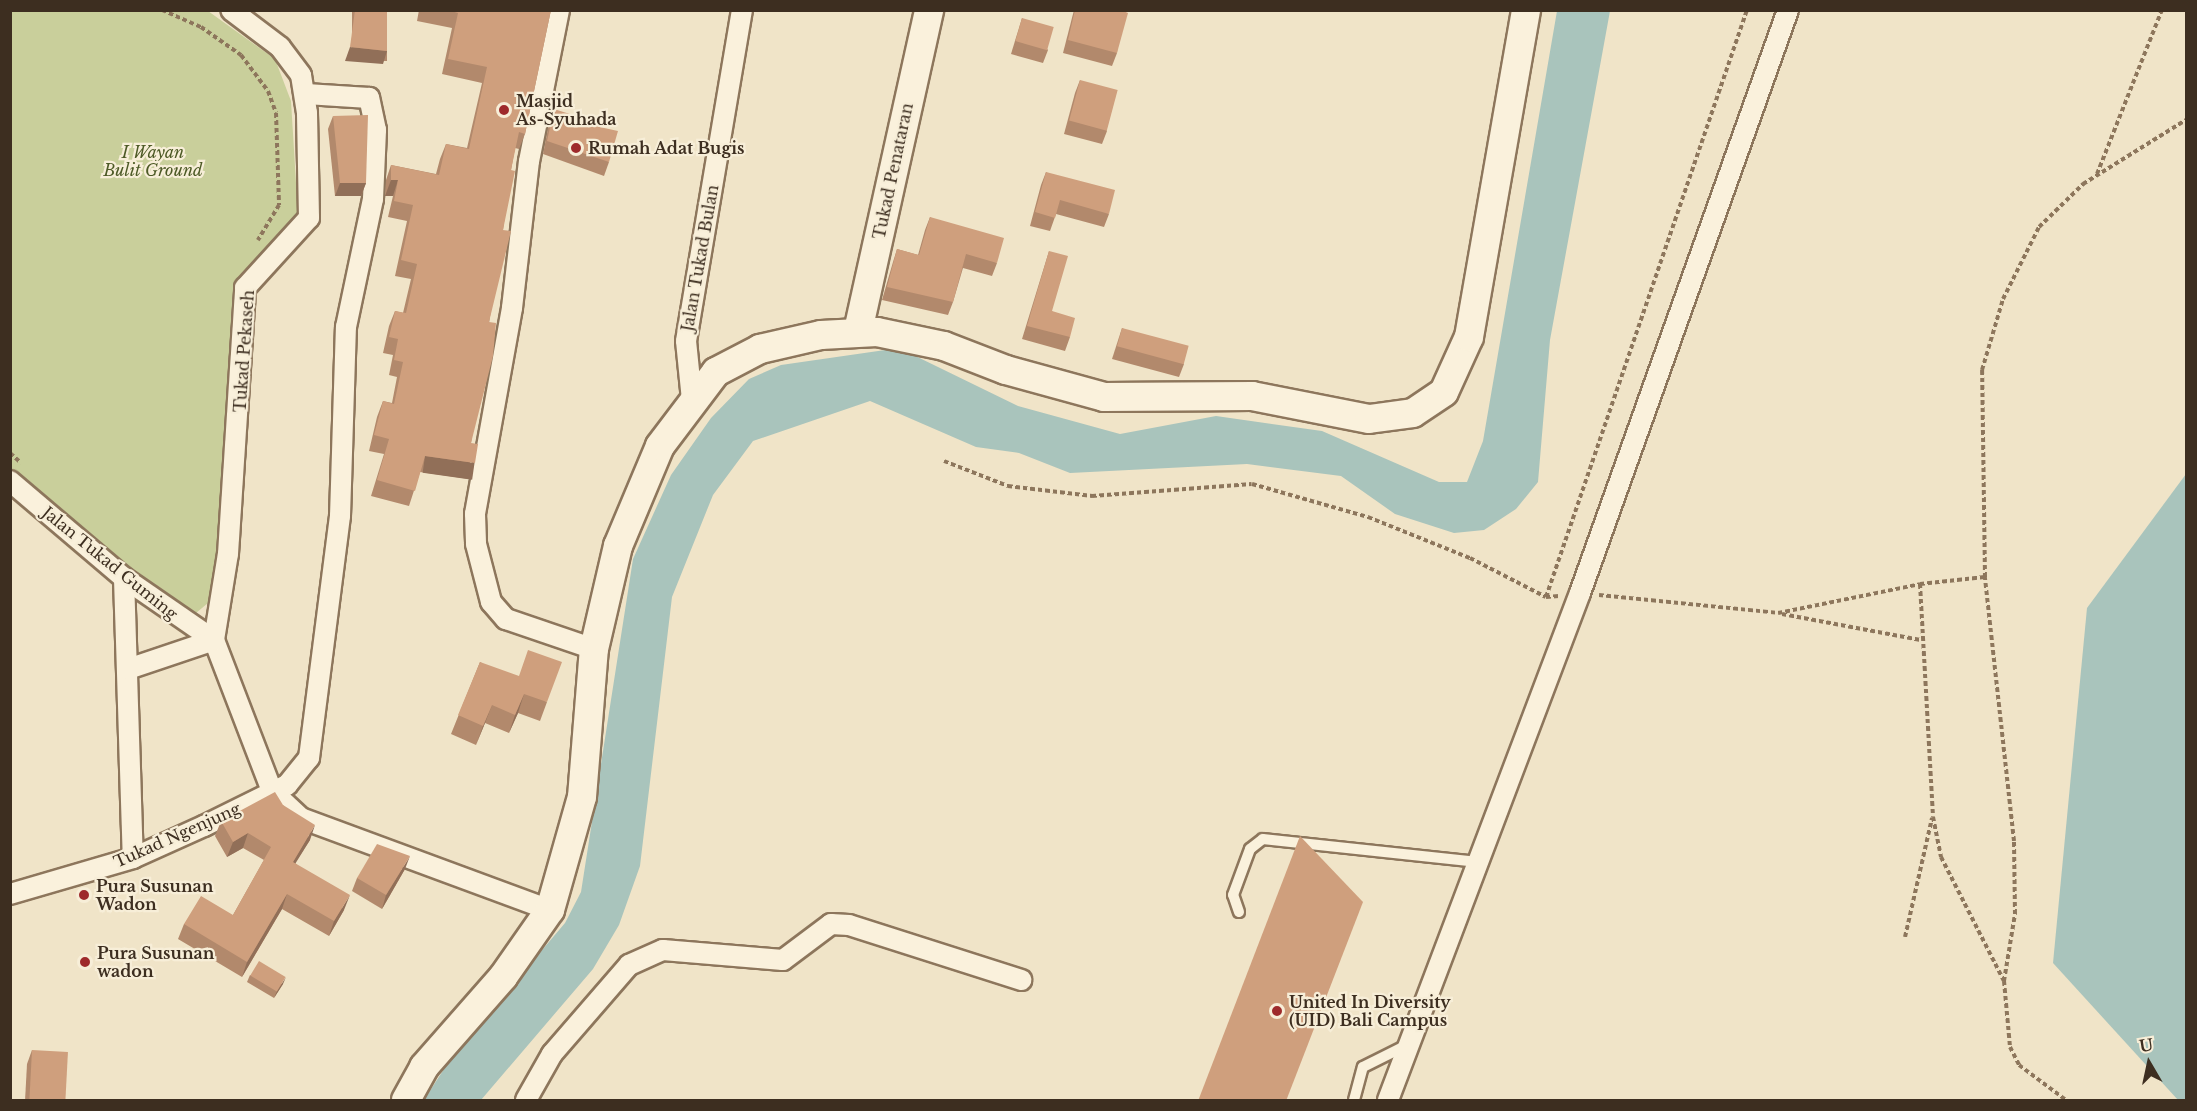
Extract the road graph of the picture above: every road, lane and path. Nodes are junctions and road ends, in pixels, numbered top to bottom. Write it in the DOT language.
graph roads {
  1 [pos="162,10"];
  2 [pos="231,10"];
  3 [pos="559,10"];
  4 [pos="742,10"];
  5 [pos="929,10"];
  6 [pos="1526,10"];
  7 [pos="1747,10"];
  8 [pos="1788,10"];
  9 [pos="2162,10"];
  10 [pos="306,94"];
  11 [pos="2187,120"];
  12 [pos="2097,175"];
  13 [pos="253,247"];
  14 [pos="858,331"];
  15 [pos="692,400"];
  16 [pos="10,453"];
  17 [pos="944,461"];
  18 [pos="28,468"];
  19 [pos="10,481"];
  20 [pos="1985,577"];
  21 [pos="124,578"];
  22 [pos="1920,584"];
  23 [pos="1580,593"];
  24 [pos="1546,597"];
  25 [pos="1778,613"];
  26 [pos="214,640"];
  27 [pos="1921,640"];
  28 [pos="594,649"];
  29 [pos="128,669"];
  30 [pos="272,791"];
  31 [pos="1933,817"];
  32 [pos="133,858"];
  33 [pos="1478,862"];
  34 [pos="10,894"];
  35 [pos="550,910"];
  36 [pos="1239,912"];
  37 [pos="1905,937"];
  38 [pos="1021,980"];
  39 [pos="2004,981"];
  40 [pos="1409,1044"];
  41 [pos="406,1101"];
  42 [pos="526,1101"];
  43 [pos="1354,1101"];
  44 [pos="1388,1101"];
  45 [pos="2066,1101"];
  1 -- 13 [label="path"];
  2 -- 10 [label="street, Tukad Pekaseh"];
  3 -- 28 [label="street"];
  4 -- 15 [label="street, Jalan Tukad Bulan"];
  5 -- 14 [label="street, Tukad Penataran"];
  6 -- 14 [label="street"];
  7 -- 24 [label="path"];
  8 -- 23 [label="street"];
  9 -- 12 [label="path"];
  10 -- 26 [label="street, Tukad Pekaseh"];
  10 -- 30 [label="street, Tukad Ngenjung"];
  11 -- 12 [label="path"];
  12 -- 20 [label="path"];
  14 -- 15 [label="street"];
  15 -- 28 [label="street"];
  16 -- 18 [label="path"];
  17 -- 24 [label="path"];
  19 -- 21 [label="street, Jalan Tukad Guming"];
  20 -- 22 [label="path"];
  20 -- 39 [label="path"];
  21 -- 26 [label="street, Jalan Tukad Guming"];
  21 -- 29 [label="street"];
  22 -- 25 [label="path"];
  22 -- 27 [label="path"];
  23 -- 24 [label="path"];
  23 -- 25 [label="path"];
  23 -- 33 [label="street"];
  25 -- 27 [label="path"];
  26 -- 29 [label="street"];
  26 -- 30 [label="street"];
  27 -- 31 [label="path"];
  28 -- 35 [label="street"];
  29 -- 32 [label="street"];
  30 -- 32 [label="street, Tukad Ngenjung"];
  30 -- 35 [label="street"];
  31 -- 37 [label="path"];
  31 -- 39 [label="path"];
  32 -- 34 [label="street, Tukad Ngenjung"];
  33 -- 36 [label="lane"];
  33 -- 40 [label="street"];
  35 -- 41 [label="street"];
  38 -- 42 [label="street"];
  39 -- 45 [label="path"];
  40 -- 43 [label="lane"];
  40 -- 44 [label="street"];
}
